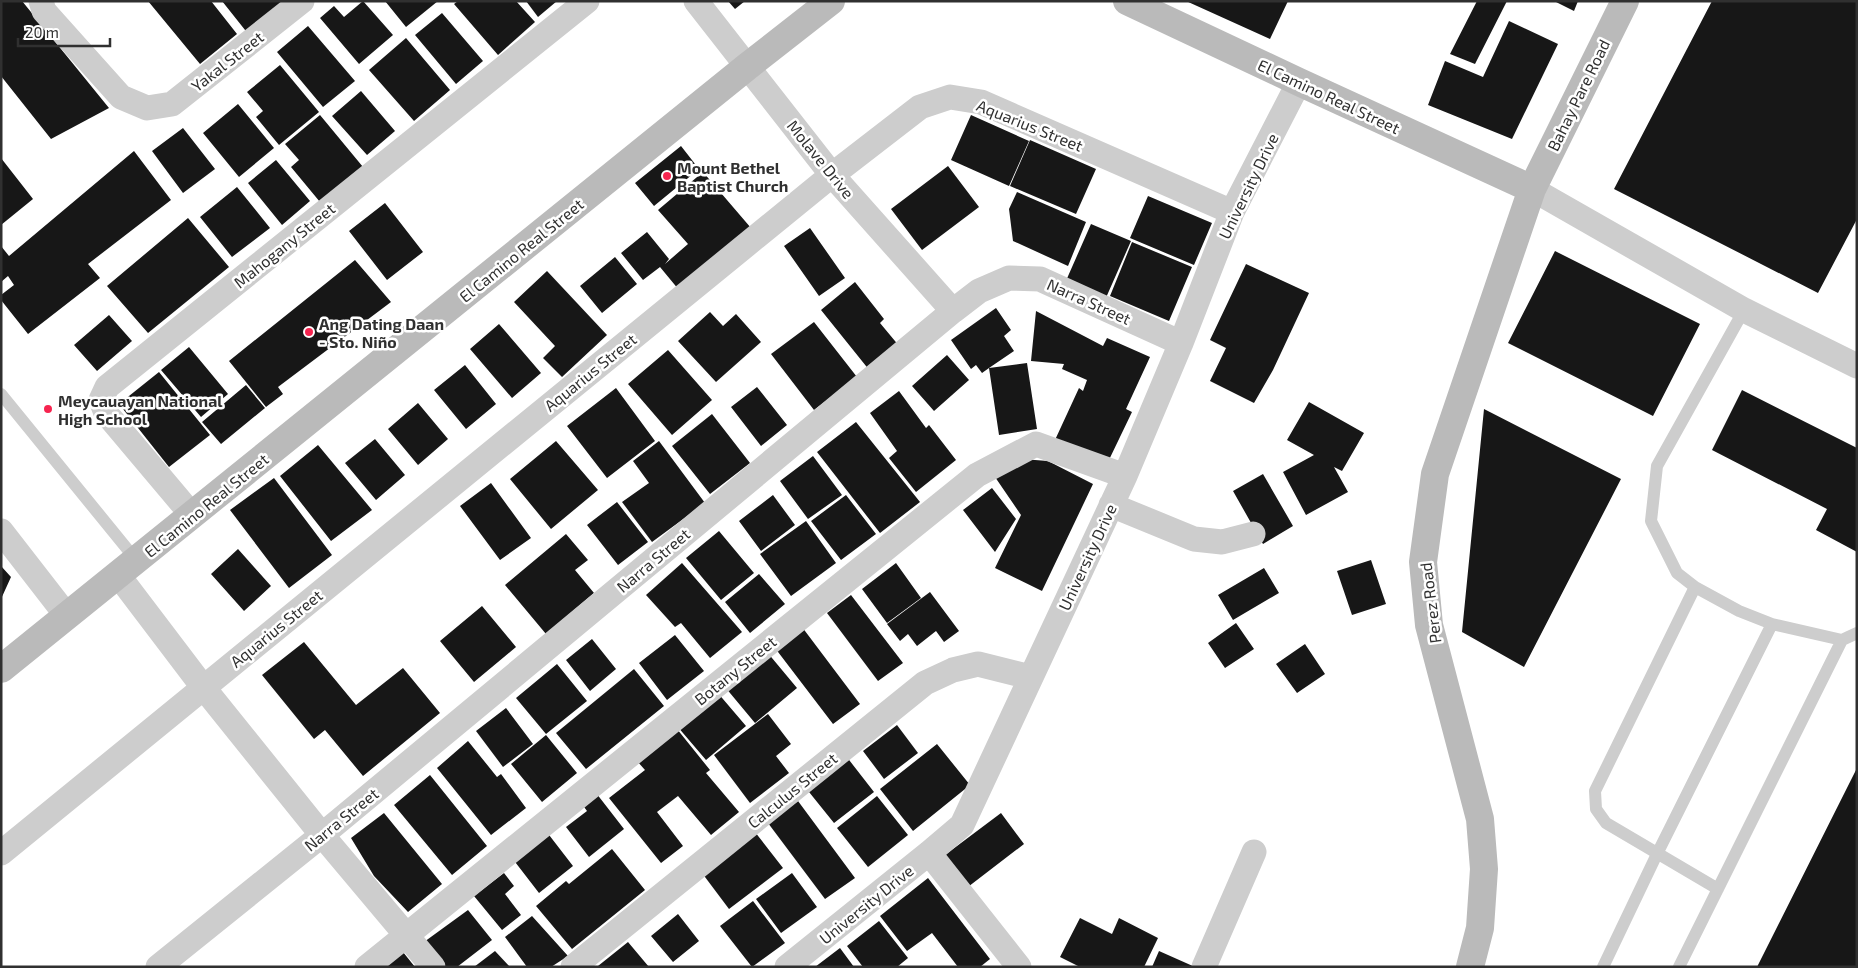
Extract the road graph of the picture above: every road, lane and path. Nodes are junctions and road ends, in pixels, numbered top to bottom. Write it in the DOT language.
graph roads {
  1 [pos="41,1"];
  2 [pos="302,1"];
  3 [pos="587,1"];
  4 [pos="696,1"];
  5 [pos="831,1"];
  6 [pos="1127,1"];
  7 [pos="1625,1"];
  8 [pos="748,66"];
  9 [pos="1299,82"];
  10 [pos="832,175"];
  11 [pos="1532,188"];
  12 [pos="1232,212"];
  13 [pos="1744,310"];
  14 [pos="953,311"];
  15 [pos="1181,343"];
  16 [pos="1857,366"];
  17 [pos="1,394"];
  18 [pos="1125,476"];
  19 [pos="1111,505"];
  20 [pos="192,515"];
  21 [pos="1,531"];
  22 [pos="1253,534"];
  23 [pos="128,568"];
  24 [pos="1695,587"];
  25 [pos="68,616"];
  26 [pos="1772,624"];
  27 [pos="1857,633"];
  28 [pos="1842,640"];
  29 [pos="1,669"];
  30 [pos="1030,677"];
  31 [pos="203,687"];
  32 [pos="322,835"];
  33 [pos="1254,852"];
  34 [pos="1,853"];
  35 [pos="929,853"];
  36 [pos="1657,854"];
  37 [pos="1718,889"];
  38 [pos="407,934"];
  39 [pos="158,967"];
  40 [pos="367,967"];
  41 [pos="433,967"];
  42 [pos="573,967"];
  43 [pos="787,967"];
  44 [pos="1019,967"];
  45 [pos="1204,967"];
  46 [pos="1470,967"];
  47 [pos="1603,967"];
  48 [pos="1679,967"];
  1 -- 2 [label="street, Yakal Street"];
  3 -- 20 [label="street, Mahogany Street"];
  4 -- 8 [label="street, Molave Drive"];
  5 -- 8 [label="street, El Camino Real Street"];
  6 -- 9 [label="street, El Camino Real Street"];
  7 -- 11 [label="street, Bahay Pare Road"];
  8 -- 10 [label="street, Molave Drive"];
  8 -- 20 [label="street, El Camino Real Street"];
  9 -- 11 [label="street, El Camino Real Street"];
  9 -- 12 [label="street, University Drive"];
  10 -- 12 [label="street, Aquarius Street"];
  10 -- 14 [label="street, Molave Drive"];
  10 -- 31 [label="street, Aquarius Street"];
  11 -- 13 [label="street"];
  11 -- 46 [label="street, Perez Road"];
  12 -- 15 [label="street, University Drive"];
  13 -- 16 [label="street"];
  13 -- 24 [label="lane"];
  14 -- 15 [label="street, Narra Street"];
  14 -- 32 [label="street, Narra Street"];
  15 -- 18 [label="street, University Drive"];
  17 -- 23 [label="lane"];
  18 -- 19 [label="street, University Drive"];
  18 -- 38 [label="street, Botany Street"];
  19 -- 22 [label="street"];
  19 -- 30 [label="street, University Drive"];
  20 -- 23 [label="street, El Camino Real Street"];
  21 -- 25 [label="street"];
  23 -- 25 [label="street, El Camino Real Street"];
  23 -- 31 [label="street"];
  24 -- 26 [label="lane"];
  24 -- 36 [label="lane"];
  25 -- 29 [label="street, El Camino Real Street"];
  26 -- 28 [label="lane"];
  26 -- 36 [label="lane"];
  27 -- 28 [label="lane"];
  28 -- 37 [label="lane"];
  30 -- 35 [label="street, University Drive"];
  30 -- 42 [label="street, Calculus Street"];
  31 -- 32 [label="street"];
  31 -- 34 [label="street, Aquarius Street"];
  32 -- 38 [label="street"];
  32 -- 39 [label="street, Narra Street"];
  33 -- 45 [label="street"];
  35 -- 43 [label="street, University Drive"];
  35 -- 44 [label="street"];
  36 -- 37 [label="lane"];
  36 -- 47 [label="lane"];
  37 -- 48 [label="lane"];
  38 -- 40 [label="street, Botany Street"];
  38 -- 41 [label="street"];
}
